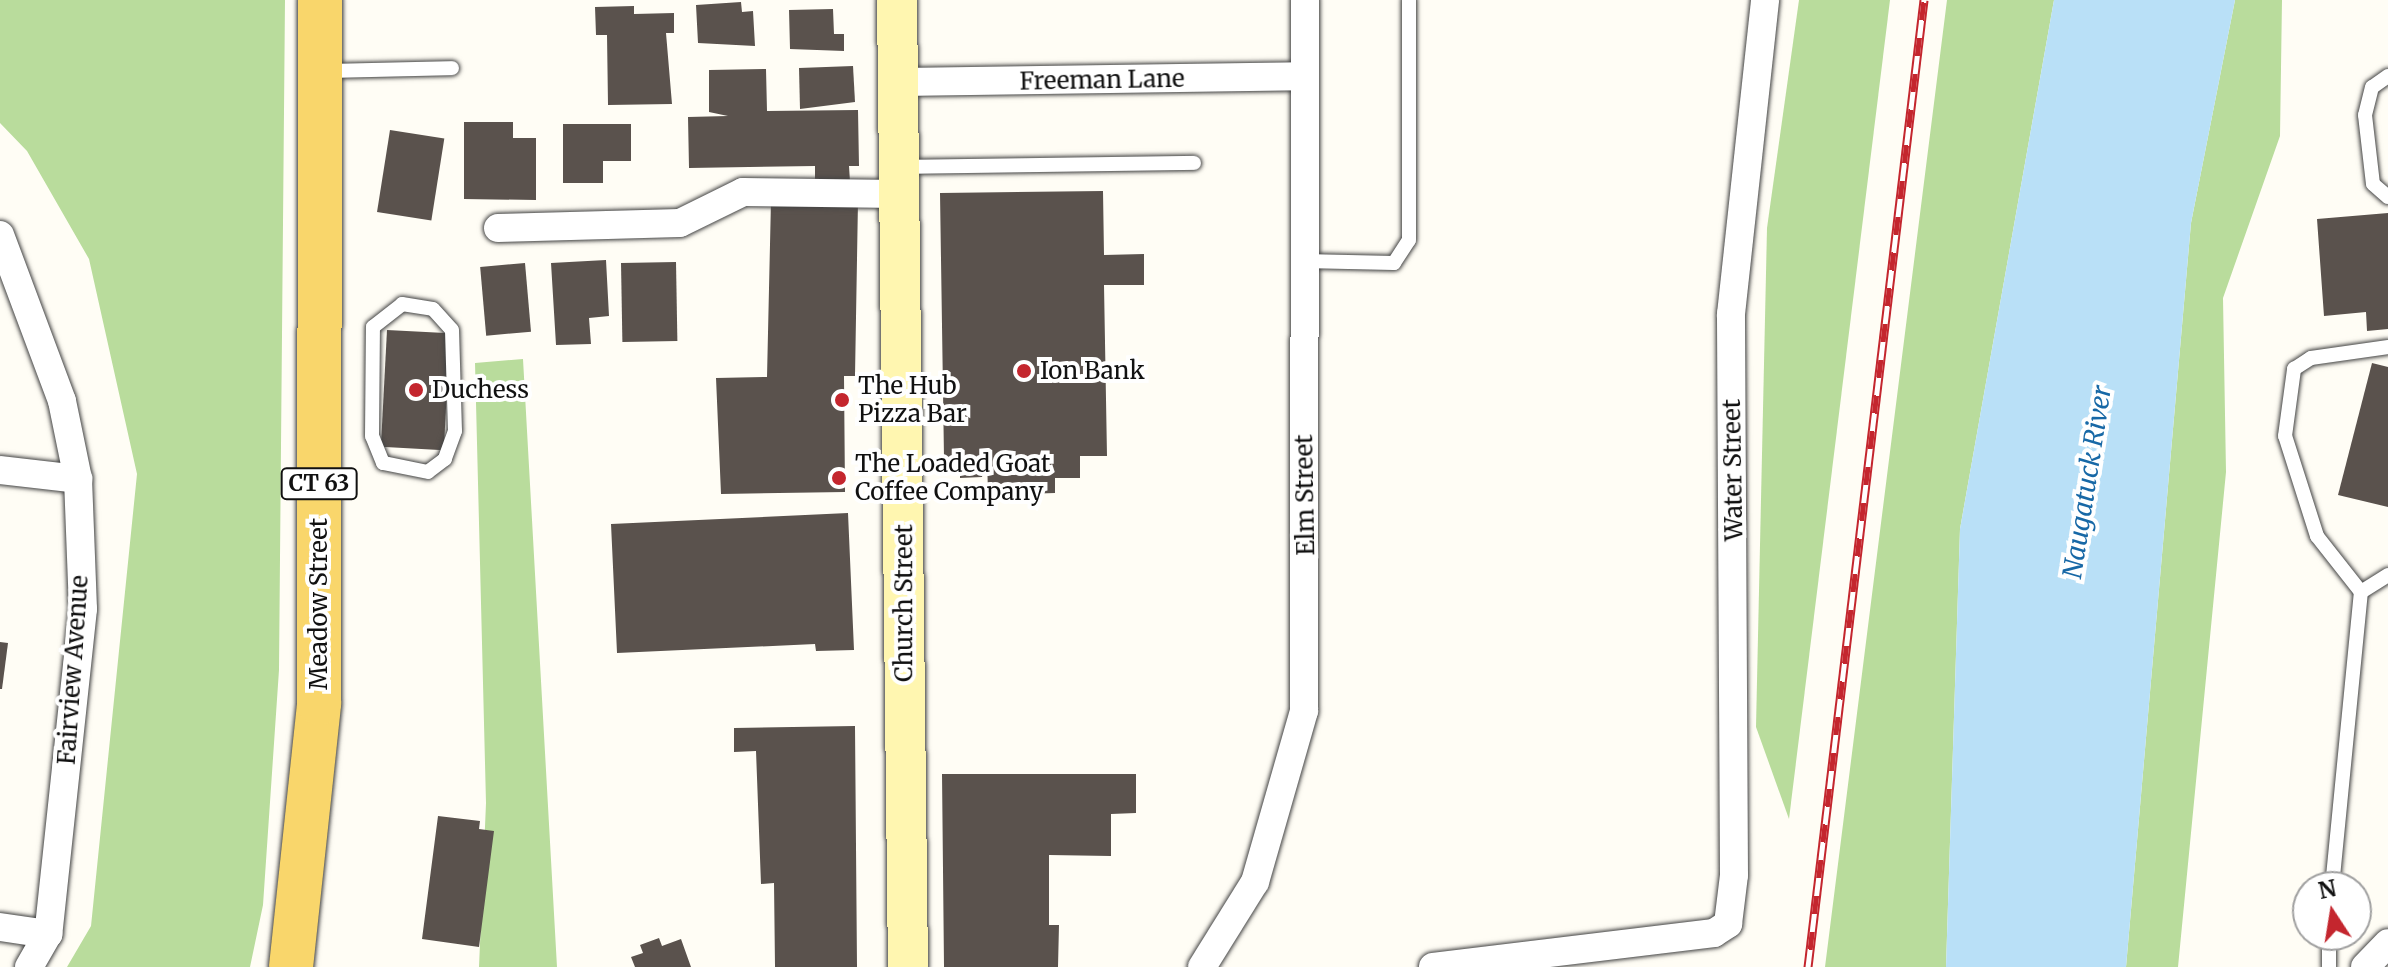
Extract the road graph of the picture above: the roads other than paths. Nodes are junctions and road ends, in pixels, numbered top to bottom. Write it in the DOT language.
graph roads {
  1 [pos="320,0"];
  2 [pos="897,0"];
  3 [pos="1305,0"];
  4 [pos="1409,0"];
  5 [pos="1765,0"];
  6 [pos="452,68"];
  7 [pos="320,71"];
  8 [pos="1305,76"];
  9 [pos="2388,76"];
  10 [pos="898,82"];
  11 [pos="1194,163"];
  12 [pos="899,180"];
  13 [pos="2388,197"];
  14 [pos="498,228"];
  15 [pos="0,235"];
  16 [pos="1303,261"];
  17 [pos="2388,347"];
  18 [pos="0,470"];
  19 [pos="428,472"];
  20 [pos="78,479"];
  21 [pos="2388,575"];
  22 [pos="2361,592"];
  23 [pos="2334,871"];
  24 [pos="0,927"];
  25 [pos="48,934"];
  26 [pos="2388,943"];
  27 [pos="29,967"];
  28 [pos="291,967"];
  29 [pos="908,967"];
  30 [pos="1202,967"];
  31 [pos="1433,967"];
  32 [pos="2365,967"];
  1 -- 7 [label="main road, Meadow Street / CT 63"];
  2 -- 10 [label="street, Church Street"];
  3 -- 8 [label="street, Elm Street"];
  4 -- 16 [label="lane"];
  5 -- 31 [label="street, Water Street"];
  6 -- 7 [label="lane"];
  7 -- 28 [label="main road, Meadow Street / CT 63"];
  8 -- 10 [label="street, Freeman Lane"];
  8 -- 16 [label="street, Elm Street"];
  9 -- 13 [label="lane"];
  10 -- 12 [label="street, Church Street"];
  11 -- 12 [label="lane"];
  12 -- 14 [label="street"];
  12 -- 29 [label="street, Church Street"];
  15 -- 20 [label="street, Fairview Avenue"];
  16 -- 30 [label="street, Elm Street"];
  17 -- 22 [label="lane"];
  18 -- 20 [label="street"];
  19 -- 19 [label="lane"];
  20 -- 25 [label="street, Fairview Avenue"];
  21 -- 22 [label="lane"];
  22 -- 23 [label="lane"];
  24 -- 25 [label="street"];
  25 -- 27 [label="street, Fairview Avenue"];
  26 -- 32 [label="street"];
}
